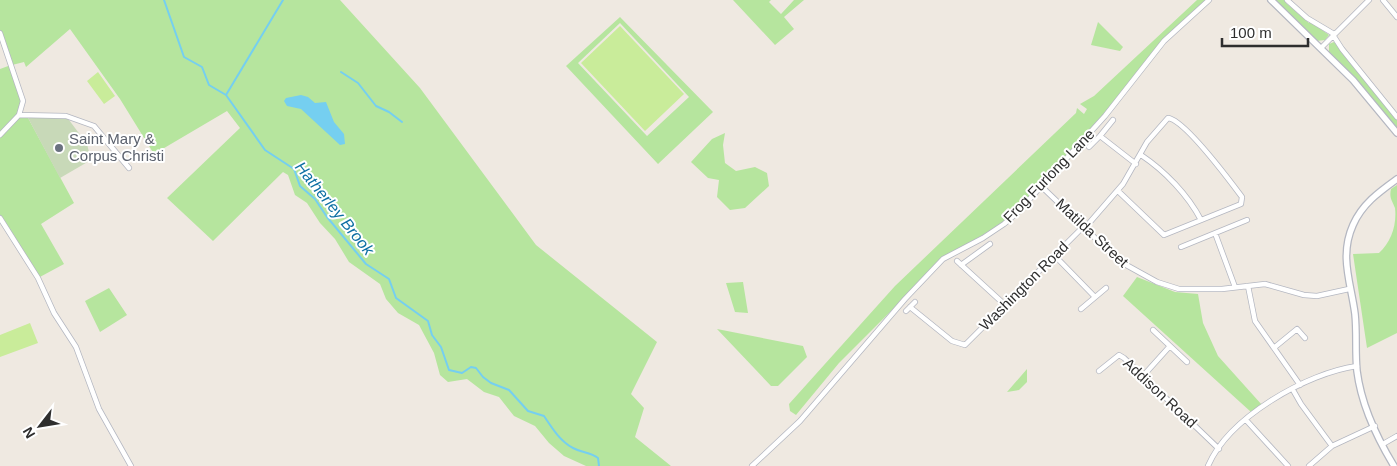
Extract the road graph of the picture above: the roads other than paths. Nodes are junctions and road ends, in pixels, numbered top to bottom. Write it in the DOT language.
graph roads {
  1 [pos="1209,0"];
  2 [pos="1271,0"];
  3 [pos="1287,0"];
  4 [pos="1369,0"];
  5 [pos="1383,0"];
  6 [pos="1397,17"];
  7 [pos="0,33"];
  8 [pos="1334,34"];
  9 [pos="1321,48"];
  10 [pos="20,115"];
  11 [pos="1397,117"];
  12 [pos="1113,120"];
  13 [pos="1397,133"];
  14 [pos="0,135"];
  15 [pos="1100,136"];
  16 [pos="1089,147"];
  17 [pos="1141,155"];
  18 [pos="1136,164"];
  19 [pos="129,168"];
  20 [pos="1397,178"];
  21 [pos="1041,186"];
  22 [pos="1118,191"];
  23 [pos="0,218"];
  24 [pos="1201,220"];
  25 [pos="1247,220"];
  26 [pos="1084,228"];
  27 [pos="1215,232"];
  28 [pos="990,244"];
  29 [pos="1181,247"];
  30 [pos="1055,256"];
  31 [pos="1248,286"];
  32 [pos="1235,287"];
  33 [pos="1106,288"];
  34 [pos="1349,289"];
  35 [pos="1095,297"];
  36 [pos="915,302"];
  37 [pos="1004,304"];
  38 [pos="910,307"];
  39 [pos="1082,309"];
  40 [pos="906,311"];
  41 [pos="1153,330"];
  42 [pos="1305,338"];
  43 [pos="1170,346"];
  44 [pos="1275,347"];
  45 [pos="1187,362"];
  46 [pos="1357,366"];
  47 [pos="1099,371"];
  48 [pos="1143,376"];
  49 [pos="1300,385"];
  50 [pos="1292,390"];
  51 [pos="1246,420"];
  52 [pos="1374,426"];
  53 [pos="1397,436"];
  54 [pos="1383,444"];
  55 [pos="1332,446"];
  56 [pos="1219,449"];
  57 [pos="131,466"];
  58 [pos="752,466"];
  59 [pos="1208,466"];
  60 [pos="1288,466"];
  61 [pos="1309,466"];
  62 [pos="1394,466"];
  1 -- 21 [label="street, Frog Furlong Lane"];
  2 -- 9 [label="street"];
  3 -- 8 [label="street"];
  4 -- 8 [label="street"];
  5 -- 6 [label="street"];
  7 -- 10 [label="street"];
  8 -- 9 [label="street"];
  8 -- 11 [label="street"];
  9 -- 13 [label="street"];
  10 -- 14 [label="street"];
  10 -- 19 [label="street"];
  12 -- 15 [label="street"];
  15 -- 16 [label="street"];
  15 -- 18 [label="street"];
  17 -- 18 [label="street, Washington Road"];
  17 -- 24 [label="street"];
  17 -- 24 [label="street, Washington Road"];
  18 -- 22 [label="street, Washington Road"];
  20 -- 34 [label="street"];
  21 -- 26 [label="street, Matilda Street"];
  21 -- 58 [label="street, Frog Furlong Lane"];
  22 -- 24 [label="street"];
  22 -- 26 [label="street, Washington Road"];
  23 -- 57 [label="street"];
  25 -- 27 [label="street"];
  26 -- 30 [label="street, Washington Road"];
  26 -- 32 [label="street, Matilda Street"];
  27 -- 29 [label="street"];
  27 -- 32 [label="street"];
  28 -- 37 [label="street"];
  30 -- 35 [label="street"];
  30 -- 37 [label="street, Washington Road"];
  31 -- 32 [label="street, Matilda Street"];
  31 -- 34 [label="street, Matilda Street"];
  31 -- 44 [label="street"];
  33 -- 35 [label="street"];
  34 -- 46 [label="street"];
  35 -- 39 [label="street"];
  36 -- 38 [label="street"];
  37 -- 38 [label="street, Washington Road"];
  38 -- 40 [label="street"];
  41 -- 43 [label="street"];
  42 -- 44 [label="street"];
  43 -- 45 [label="street"];
  43 -- 48 [label="street"];
  44 -- 49 [label="street"];
  46 -- 49 [label="street"];
  46 -- 52 [label="street"];
  47 -- 48 [label="street, Addison Road"];
  48 -- 56 [label="street, Addison Road"];
  49 -- 50 [label="street"];
  50 -- 51 [label="street"];
  50 -- 55 [label="street"];
  51 -- 56 [label="street"];
  51 -- 60 [label="street"];
  52 -- 54 [label="street"];
  52 -- 55 [label="street"];
  53 -- 54 [label="street"];
  54 -- 62 [label="street"];
  55 -- 61 [label="street"];
  56 -- 59 [label="street"];
}
